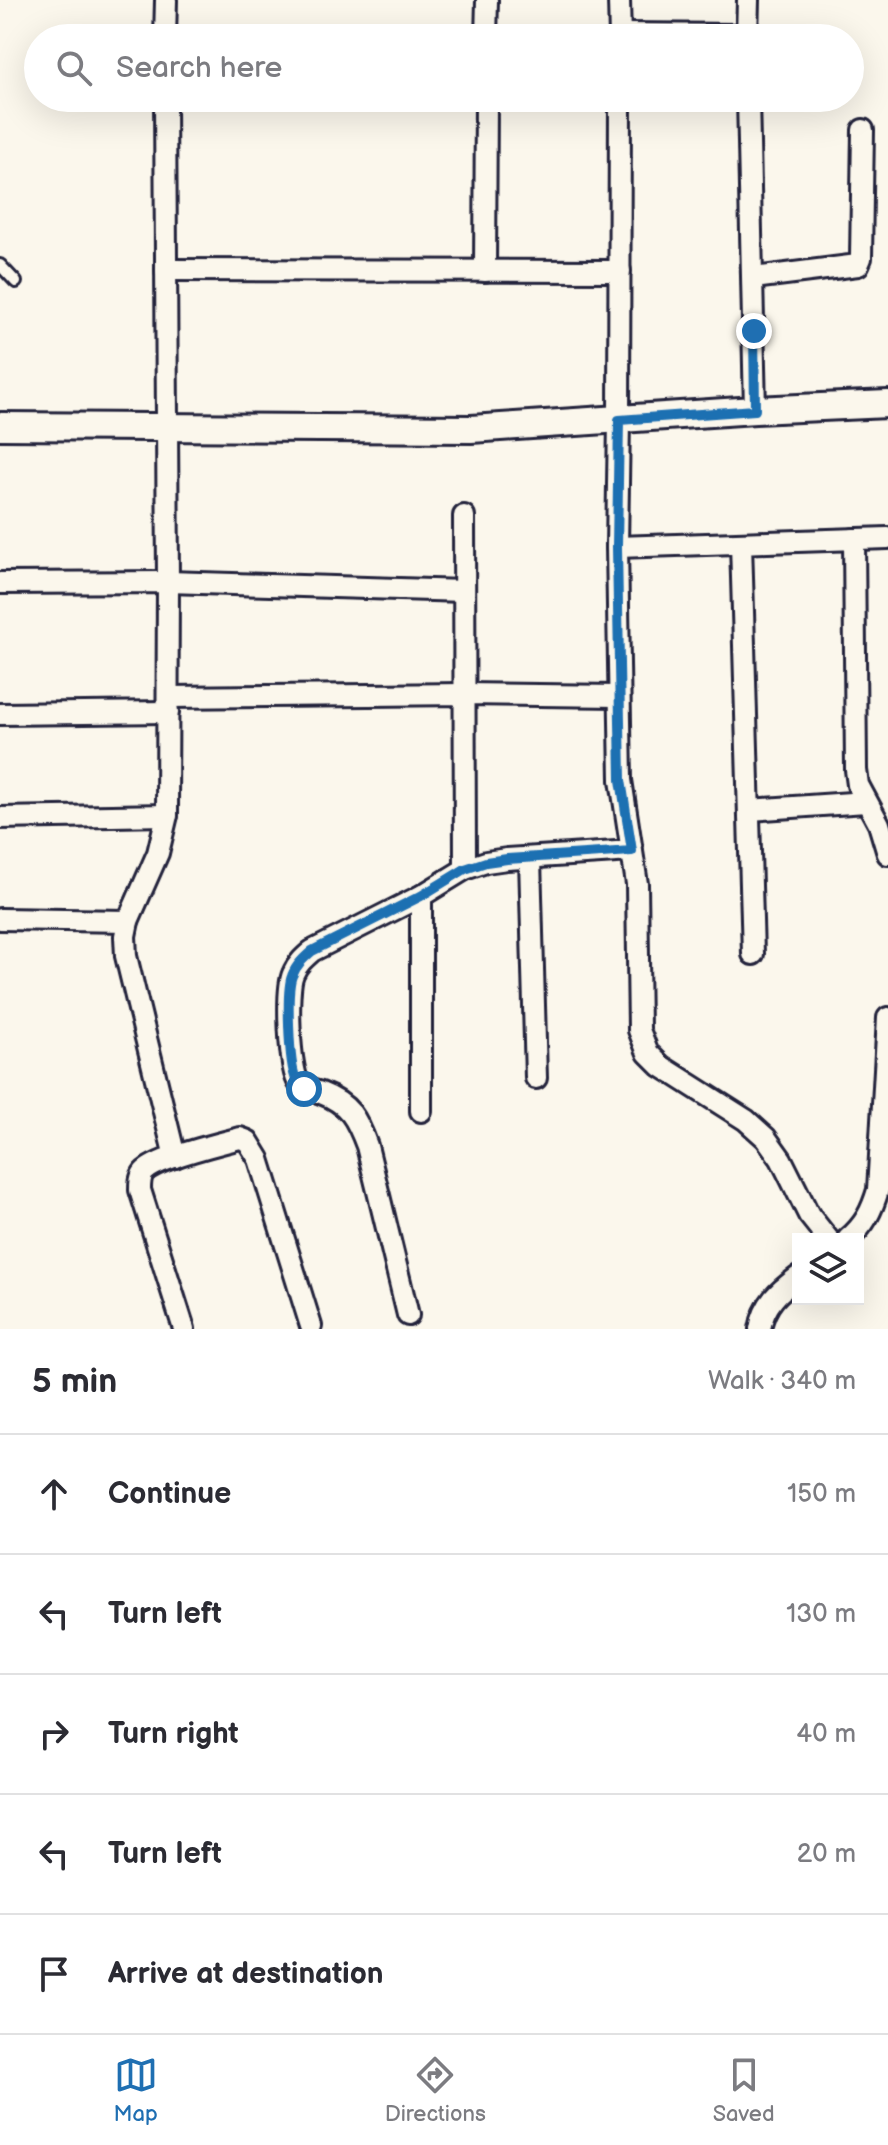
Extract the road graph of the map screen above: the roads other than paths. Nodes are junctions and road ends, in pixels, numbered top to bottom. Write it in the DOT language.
graph roads {
  1 [pos="166,0"];
  2 [pos="487,0"];
  3 [pos="619,0"];
  4 [pos="748,0"];
  5 [pos="165,24"];
  6 [pos="486,24"];
  7 [pos="620,24"];
  8 [pos="747,24"];
  9 [pos="165,112"];
  10 [pos="486,112"];
  11 [pos="620,112"];
  12 [pos="748,112"];
  13 [pos="863,130"];
  14 [pos="0,265"];
  15 [pos="166,270"];
  16 [pos="485,271"];
  17 [pos="620,271"];
  18 [pos="753,278"];
  19 [pos="16,282"];
  20 [pos="888,404"];
  21 [pos="755,410"];
  22 [pos="619,420"];
  23 [pos="0,426"];
  24 [pos="168,427"];
  25 [pos="464,516"];
  26 [pos="888,538"];
  27 [pos="854,539"];
  28 [pos="741,543"];
  29 [pos="617,547"];
  30 [pos="168,582"];
  31 [pos="0,583"];
  32 [pos="464,591"];
  33 [pos="465,694"];
  34 [pos="619,696"];
  35 [pos="168,704"];
  36 [pos="0,714"];
  37 [pos="866,802"];
  38 [pos="749,810"];
  39 [pos="167,815"];
  40 [pos="0,818"];
  41 [pos="632,851"];
  42 [pos="888,854"];
  43 [pos="530,859"];
  44 [pos="465,869"];
  45 [pos="421,896"];
  46 [pos="0,919"];
  47 [pos="128,921"];
  48 [pos="753,954"];
  49 [pos="888,1018"];
  50 [pos="536,1078"];
  51 [pos="421,1111"];
  52 [pos="175,1157"];
  53 [pos="823,1233"];
  54 [pos="855,1233"];
  55 [pos="792,1282"];
  56 [pos="408,1315"];
  57 [pos="311,1326"];
  58 [pos="184,1329"];
  59 [pos="760,1329"];
  1 -- 5 [label="street"];
  2 -- 6 [label="street"];
  3 -- 7 [label="street"];
  4 -- 8 [label="street"];
  9 -- 15 [label="street"];
  10 -- 16 [label="street"];
  11 -- 17 [label="street"];
  12 -- 18 [label="street"];
  13 -- 18 [label="street"];
  14 -- 19 [label="lane"];
  15 -- 16 [label="street"];
  15 -- 24 [label="street"];
  16 -- 17 [label="street"];
  17 -- 22 [label="street"];
  18 -- 21 [label="street"];
  20 -- 21 [label="street"];
  21 -- 22 [label="street"];
  22 -- 24 [label="street"];
  22 -- 29 [label="street"];
  23 -- 24 [label="street"];
  24 -- 30 [label="street"];
  25 -- 32 [label="street"];
  26 -- 27 [label="street"];
  27 -- 28 [label="street"];
  27 -- 37 [label="street"];
  28 -- 29 [label="street"];
  28 -- 38 [label="street"];
  29 -- 34 [label="street"];
  30 -- 31 [label="street"];
  30 -- 32 [label="street"];
  30 -- 35 [label="street"];
  32 -- 33 [label="street"];
  33 -- 34 [label="street"];
  33 -- 35 [label="street"];
  33 -- 44 [label="street"];
  34 -- 41 [label="street"];
  35 -- 36 [label="street"];
  35 -- 39 [label="street"];
  37 -- 38 [label="street"];
  37 -- 42 [label="street"];
  38 -- 48 [label="street"];
  39 -- 40 [label="street"];
  39 -- 47 [label="street"];
  41 -- 43 [label="street"];
  41 -- 53 [label="street"];
  43 -- 44 [label="street"];
  43 -- 50 [label="street"];
  44 -- 45 [label="street"];
  45 -- 51 [label="street"];
  45 -- 56 [label="street"];
  46 -- 47 [label="street"];
  47 -- 52 [label="street"];
  49 -- 54 [label="street"];
  52 -- 57 [label="street"];
  52 -- 58 [label="street"];
  55 -- 59 [label="street"];
}
